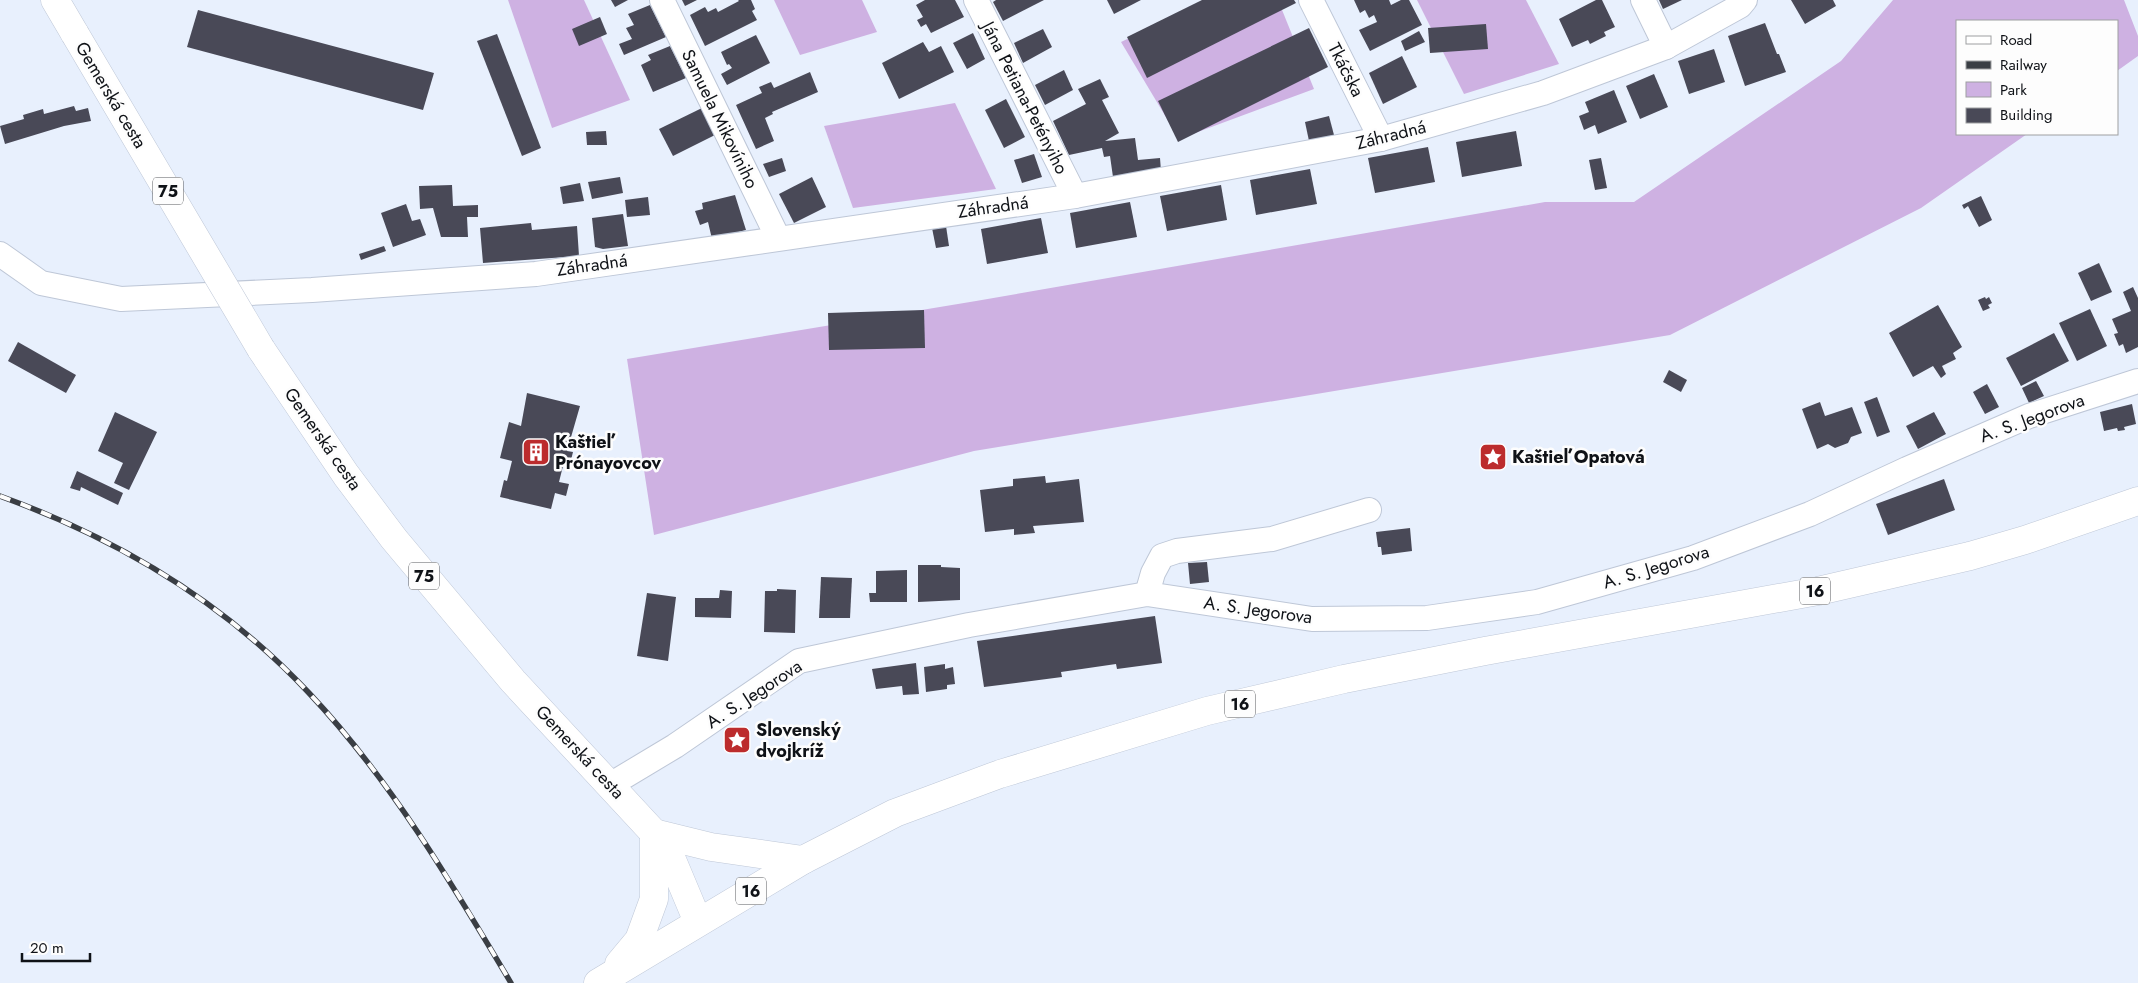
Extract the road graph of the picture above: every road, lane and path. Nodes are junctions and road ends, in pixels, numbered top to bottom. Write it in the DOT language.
graph roads {
  1 [pos="55,0"];
  2 [pos="662,0"];
  3 [pos="976,0"];
  4 [pos="1311,0"];
  5 [pos="1643,0"];
  6 [pos="1745,0"];
  7 [pos="1666,47"];
  8 [pos="1381,139"];
  9 [pos="1075,196"];
  10 [pos="778,238"];
  11 [pos="0,254"];
  12 [pos="2138,381"];
  13 [pos="2138,501"];
  14 [pos="1369,510"];
  15 [pos="1147,594"];
  16 [pos="610,785"];
  17 [pos="654,833"];
  18 [pos="803,860"];
  19 [pos="698,922"];
  20 [pos="603,980"];
  1 -- 16 [label="main road, Gemerská cesta / 75, bridge"];
  2 -- 10 [label="street, Samuela Mikovíniho"];
  3 -- 9 [label="street, Jána Petiana-Petényiho"];
  4 -- 8 [label="street, Tkáčska"];
  5 -- 7 [label="street"];
  6 -- 7 [label="street, Záhradná"];
  7 -- 8 [label="street, Záhradná"];
  8 -- 9 [label="street, Záhradná"];
  9 -- 10 [label="street, Záhradná"];
  10 -- 11 [label="street, Záhradná"];
  12 -- 15 [label="street, A. S. Jegorova"];
  13 -- 18 [label="main road, 16"];
  14 -- 15 [label="street"];
  15 -- 16 [label="street, A. S. Jegorova"];
  16 -- 17 [label="main road, Gemerská cesta / 75"];
  17 -- 18 [label="main road"];
  17 -- 19 [label="main road, 75"];
  17 -- 20 [label="main road"];
  18 -- 19 [label="main road, 16"];
  19 -- 20 [label="main road, 16"];
}
